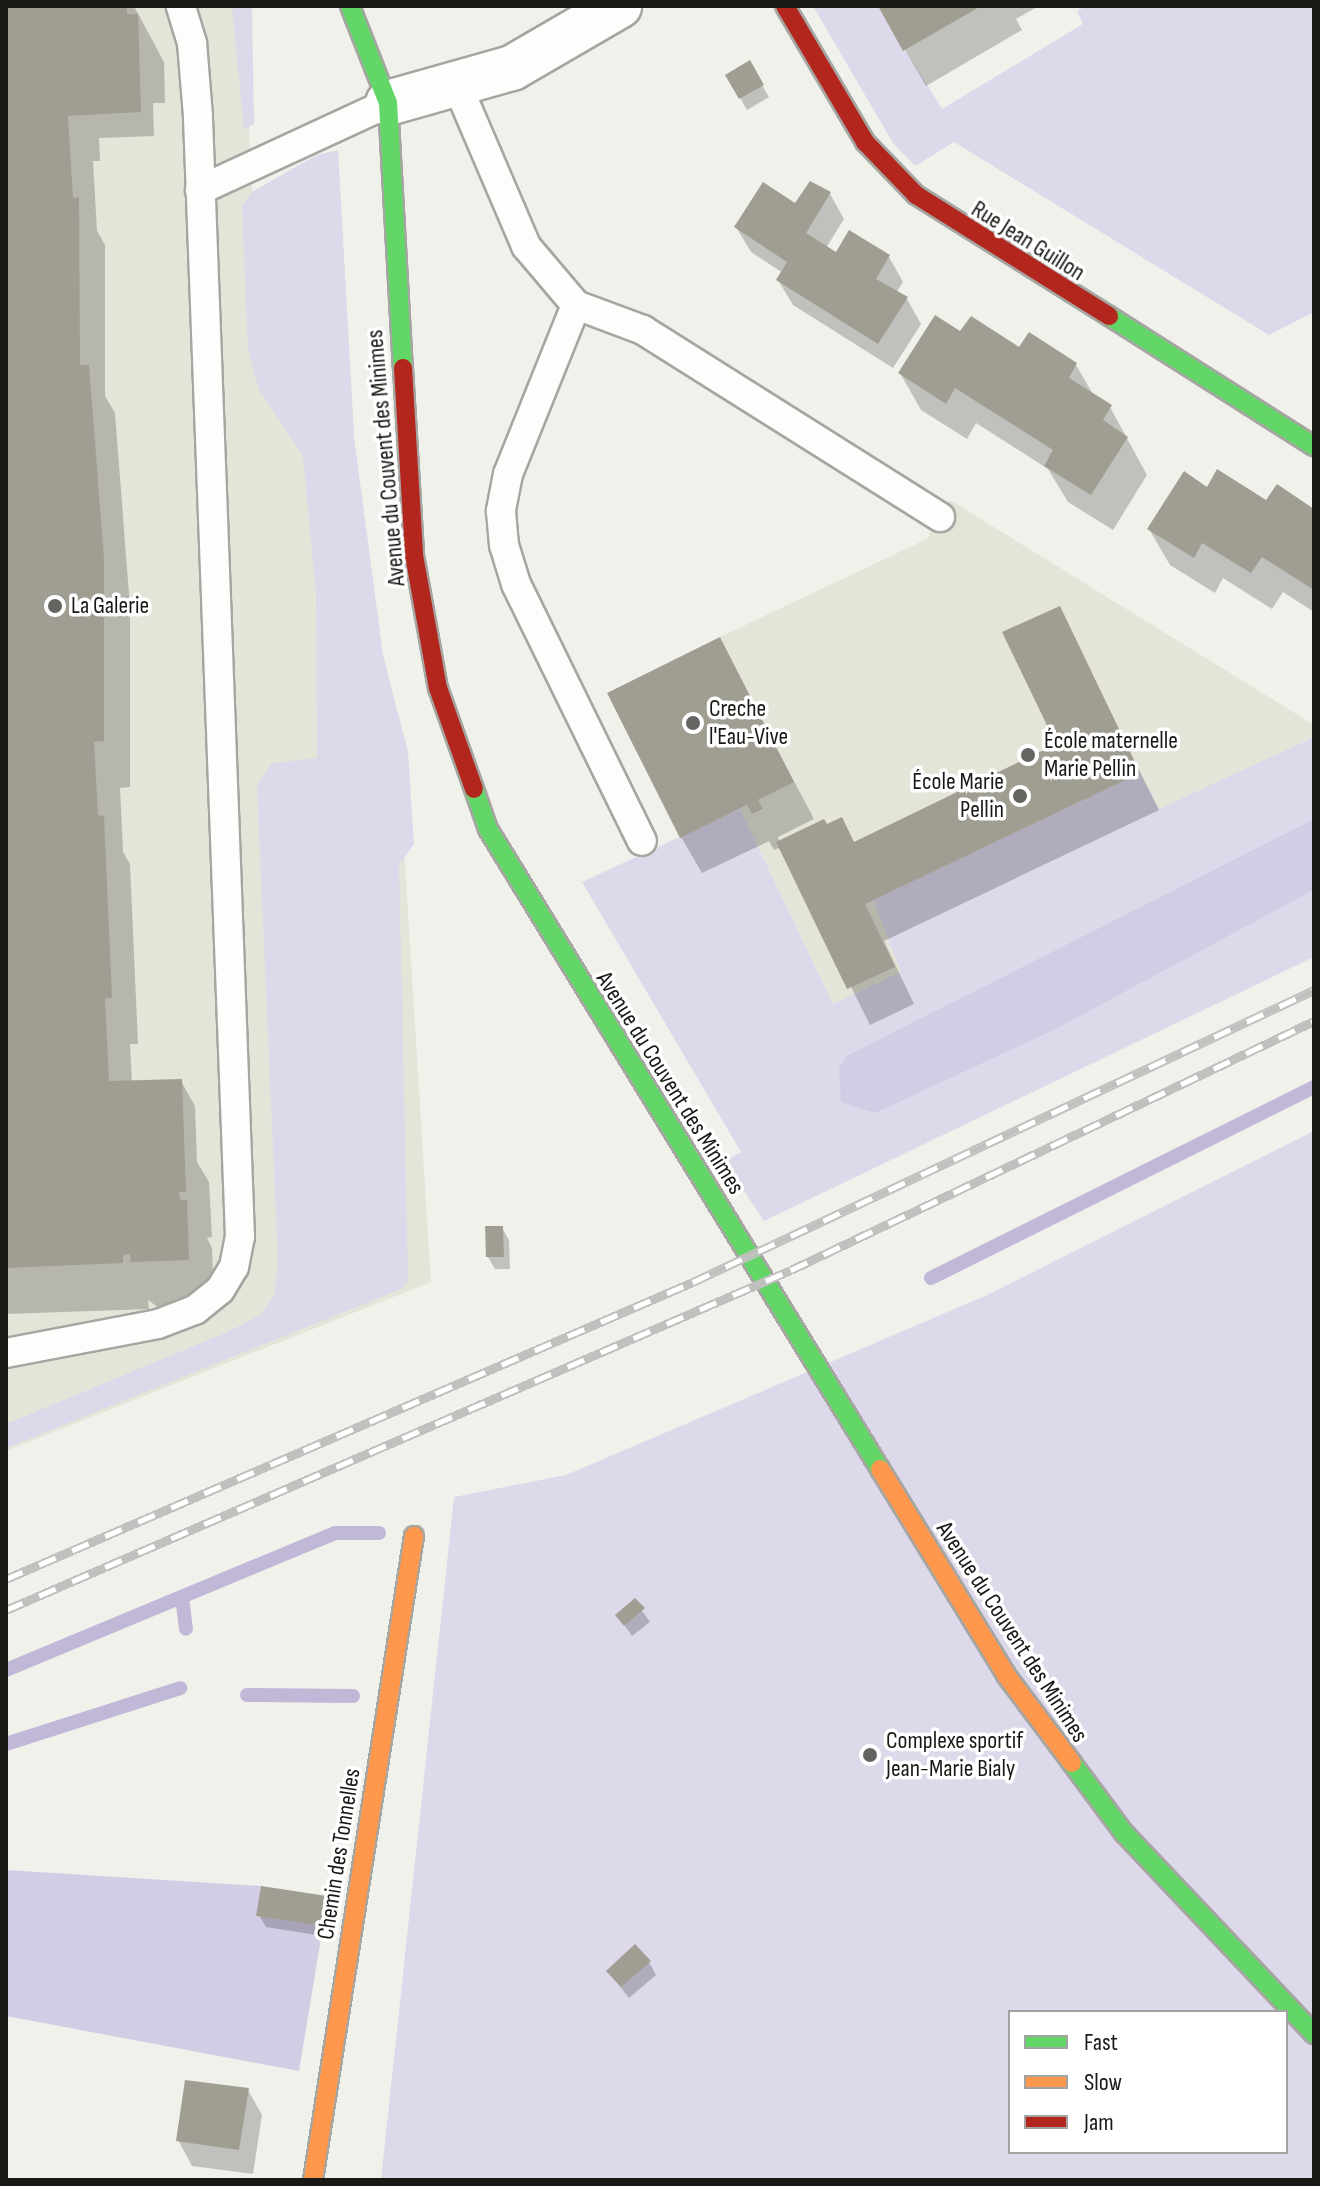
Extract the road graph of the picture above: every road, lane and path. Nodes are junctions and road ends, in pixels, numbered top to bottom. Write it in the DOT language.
graph roads {
  1 [pos="181,6"];
  2 [pos="350,6"];
  3 [pos="619,6"];
  4 [pos="785,6"];
  5 [pos="458,87"];
  6 [pos="388,103"];
  7 [pos="200,190"];
  8 [pos="576,305"];
  9 [pos="1314,446"];
  10 [pos="940,517"];
  11 [pos="642,841"];
  12 [pos="6,1353"];
  13 [pos="414,1536"];
  14 [pos="1314,2034"];
  15 [pos="313,2180"];
  1 -- 7 [label="lane"];
  2 -- 6 [label="street, Avenue du Couvent des Minimes"];
  3 -- 5 [label="street"];
  4 -- 9 [label="street, Rue Jean Guillon"];
  5 -- 6 [label="street"];
  5 -- 8 [label="lane"];
  6 -- 7 [label="lane"];
  6 -- 14 [label="street, Avenue du Couvent des Minimes"];
  7 -- 12 [label="lane"];
  8 -- 10 [label="lane"];
  8 -- 11 [label="lane"];
  13 -- 15 [label="street, Chemin des Tonnelles"];
}
